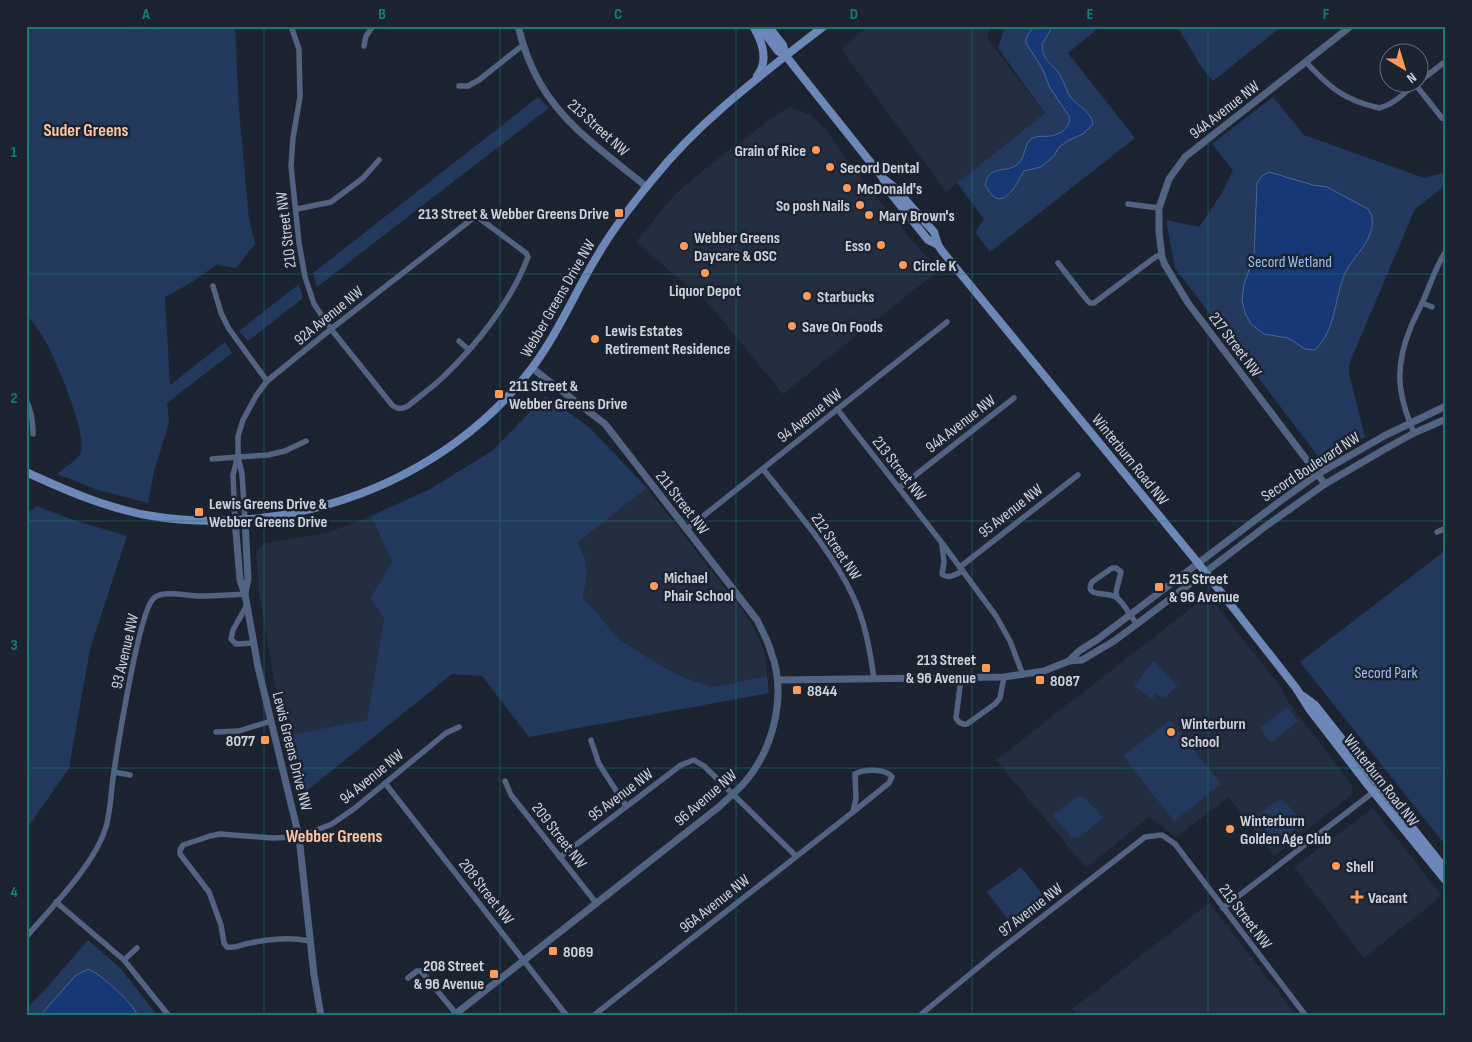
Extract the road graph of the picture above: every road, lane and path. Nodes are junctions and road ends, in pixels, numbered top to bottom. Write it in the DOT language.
graph roads {
  1 [pos="291,26"];
  2 [pos="373,26"];
  3 [pos="518,26"];
  4 [pos="753,26"];
  5 [pos="759,26"];
  6 [pos="768,26"];
  7 [pos="824,26"];
  8 [pos="1351,26"];
  9 [pos="523,44"];
  10 [pos="364,46"];
  11 [pos="786,56"];
  12 [pos="1446,61"];
  13 [pos="1306,62"];
  14 [pos="1430,74"];
  15 [pos="752,83"];
  16 [pos="459,86"];
  17 [pos="1406,92"];
  18 [pos="1424,92"];
  19 [pos="1442,118"];
  20 [pos="379,160"];
  21 [pos="647,187"];
  22 [pos="1128,204"];
  23 [pos="1159,208"];
  24 [pos="297,209"];
  25 [pos="1446,251"];
  26 [pos="1162,256"];
  27 [pos="1058,263"];
  28 [pos="213,286"];
  29 [pos="1422,303"];
  30 [pos="1432,307"];
  31 [pos="947,322"];
  32 [pos="331,329"];
  33 [pos="459,341"];
  34 [pos="469,350"];
  35 [pos="532,368"];
  36 [pos="267,382"];
  37 [pos="1014,398"];
  38 [pos="26,400"];
  39 [pos="1446,406"];
  40 [pos="837,410"];
  41 [pos="1446,419"];
  42 [pos="1410,423"];
  43 [pos="1414,433"];
  44 [pos="33,434"];
  45 [pos="306,441"];
  46 [pos="238,457"];
  47 [pos="212,459"];
  48 [pos="763,468"];
  49 [pos="26,472"];
  50 [pos="1318,474"];
  51 [pos="1078,475"];
  52 [pos="1325,484"];
  53 [pos="899,488"];
  54 [pos="235,520"];
  55 [pos="245,520"];
  56 [pos="1446,528"];
  57 [pos="687,529"];
  58 [pos="1437,532"];
  59 [pos="942,543"];
  60 [pos="1198,563"];
  61 [pos="961,569"];
  62 [pos="1206,573"];
  63 [pos="245,594"];
  64 [pos="1117,598"];
  65 [pos="247,605"];
  66 [pos="1130,615"];
  67 [pos="1137,624"];
  68 [pos="253,643"];
  69 [pos="1069,661"];
  70 [pos="1022,675"];
  71 [pos="1004,677"];
  72 [pos="961,678"];
  73 [pos="874,679"];
  74 [pos="778,680"];
  75 [pos="271,722"];
  76 [pos="459,727"];
  77 [pos="216,732"];
  78 [pos="591,740"];
  79 [pos="114,772"];
  80 [pos="130,775"];
  81 [pos="506,780"];
  82 [pos="386,783"];
  83 [pos="1377,789"];
  84 [pos="732,795"];
  85 [pos="626,806"];
  86 [pos="853,812"];
  87 [pos="1162,836"];
  88 [pos="299,837"];
  89 [pos="796,856"];
  90 [pos="560,857"];
  91 [pos="1446,870"];
  92 [pos="1446,881"];
  93 [pos="56,902"];
  94 [pos="597,904"];
  95 [pos="1223,908"];
  96 [pos="26,937"];
  97 [pos="310,941"];
  98 [pos="137,948"];
  99 [pos="124,960"];
  100 [pos="524,961"];
  101 [pos="408,978"];
  102 [pos="456,1015"];
  103 [pos="169,1016"];
  104 [pos="321,1016"];
  105 [pos="566,1016"];
  106 [pos="593,1016"];
  107 [pos="919,1016"];
  108 [pos="1306,1016"];
  1 -- 24 [label="street, 210 Street NW"];
  2 -- 10 [label="street"];
  3 -- 9 [label="street, 213 Street NW"];
  4 -- 15 [label="main road"];
  5 -- 11 [label="main road, Winterburn Road NW"];
  6 -- 11 [label="main road, Winterburn Road NW"];
  7 -- 11 [label="main road, Webber Greens Drive NW"];
  8 -- 13 [label="street, 94A Avenue NW"];
  9 -- 16 [label="street"];
  9 -- 21 [label="street, 213 Street NW"];
  11 -- 15 [label="main road, Webber Greens Drive NW"];
  11 -- 60 [label="main road, Winterburn Road NW"];
  12 -- 14 [label="street"];
  13 -- 17 [label="street"];
  13 -- 23 [label="street, 94A Avenue NW"];
  15 -- 21 [label="main road, Webber Greens Drive NW"];
  18 -- 19 [label="street"];
  20 -- 24 [label="street"];
  21 -- 35 [label="main road, Webber Greens Drive NW"];
  22 -- 23 [label="street"];
  23 -- 26 [label="street, 217 Street NW"];
  24 -- 32 [label="street, 210 Street NW"];
  25 -- 29 [label="street"];
  26 -- 27 [label="street"];
  26 -- 50 [label="street, 217 Street NW"];
  28 -- 36 [label="street"];
  29 -- 30 [label="street"];
  29 -- 42 [label="street"];
  31 -- 40 [label="street, 94 Avenue NW"];
  32 -- 34 [label="street, 210 Street NW"];
  32 -- 34 [label="street, 92A Avenue NW"];
  32 -- 36 [label="street, 92A Avenue NW"];
  33 -- 34 [label="street"];
  35 -- 55 [label="main road, Webber Greens Drive NW"];
  35 -- 57 [label="street, 211 Street NW"];
  36 -- 46 [label="street, 92A Avenue NW"];
  37 -- 53 [label="street, 94A Avenue NW"];
  38 -- 44 [label="street"];
  39 -- 42 [label="street, Secord Boulevard NW"];
  40 -- 48 [label="street, 94 Avenue NW"];
  40 -- 53 [label="street, 213 Street NW"];
  41 -- 43 [label="street, Secord Boulevard NW"];
  42 -- 43 [label="street"];
  42 -- 50 [label="street, Secord Boulevard NW"];
  43 -- 52 [label="street, Secord Boulevard NW"];
  45 -- 46 [label="street"];
  46 -- 47 [label="street"];
  46 -- 54 [label="street, 92A Avenue NW"];
  46 -- 55 [label="street, 92A Avenue NW"];
  48 -- 57 [label="street, 94 Avenue NW"];
  48 -- 73 [label="street, 212 Street NW"];
  49 -- 54 [label="main road, Webber Greens Drive NW"];
  50 -- 52 [label="street, 217 Street NW"];
  50 -- 60 [label="street, Secord Boulevard NW"];
  51 -- 61 [label="street, 95 Avenue NW"];
  52 -- 62 [label="street, Secord Boulevard NW"];
  53 -- 59 [label="street, 213 Street NW"];
  54 -- 55 [label="main road, Webber Greens Drive NW"];
  54 -- 63 [label="street, Lewis Greens Drive NW"];
  55 -- 63 [label="street, Lewis Greens Drive NW"];
  56 -- 58 [label="street"];
  57 -- 74 [label="street, 211 Street NW"];
  59 -- 61 [label="street, 213 Street NW"];
  59 -- 61 [label="street"];
  60 -- 62 [label="main road, Winterburn Road NW"];
  60 -- 66 [label="street"];
  61 -- 70 [label="street, 213 Street NW"];
  62 -- 67 [label="street"];
  62 -- 83 [label="main road, Winterburn Road NW"];
  63 -- 65 [label="street, Lewis Greens Drive NW"];
  63 -- 79 [label="street, 93 Avenue NW"];
  64 -- 64 [label="street"];
  64 -- 66 [label="street"];
  65 -- 68 [label="street, Lewis Greens Drive NW"];
  65 -- 68 [label="street"];
  66 -- 67 [label="street"];
  66 -- 69 [label="street"];
  67 -- 69 [label="street"];
  68 -- 75 [label="street, Lewis Greens Drive NW"];
  69 -- 70 [label="street"];
  70 -- 71 [label="street"];
  71 -- 72 [label="street"];
  71 -- 72 [label="street"];
  72 -- 73 [label="street"];
  73 -- 74 [label="street"];
  74 -- 84 [label="street, 96 Avenue NW"];
  75 -- 77 [label="street"];
  75 -- 88 [label="street, Lewis Greens Drive NW"];
  76 -- 82 [label="street, 94 Avenue NW"];
  78 -- 85 [label="street"];
  79 -- 80 [label="street"];
  79 -- 93 [label="street, 93 Avenue NW"];
  81 -- 90 [label="street, 209 Street NW"];
  82 -- 88 [label="street, 94 Avenue NW"];
  82 -- 100 [label="street, 208 Street NW"];
  83 -- 91 [label="main road, Winterburn Road NW"];
  83 -- 92 [label="main road, Winterburn Road NW"];
  83 -- 95 [label="street"];
  84 -- 85 [label="street, 95 Avenue NW"];
  84 -- 89 [label="street"];
  84 -- 94 [label="street, 96 Avenue NW"];
  85 -- 90 [label="street, 95 Avenue NW"];
  86 -- 86 [label="street, 96A Avenue NW"];
  86 -- 89 [label="street, 96A Avenue NW"];
  87 -- 95 [label="street, 213 Street NW"];
  87 -- 107 [label="street, 97 Avenue NW"];
  88 -- 97 [label="street, Lewis Greens Drive NW"];
  88 -- 97 [label="street, 94 Avenue NW"];
  89 -- 106 [label="street, 96A Avenue NW"];
  90 -- 94 [label="street, 209 Street NW"];
  93 -- 96 [label="street, 93 Avenue NW"];
  93 -- 99 [label="street"];
  94 -- 100 [label="street, 96 Avenue NW"];
  95 -- 108 [label="street, 213 Street NW"];
  97 -- 104 [label="street, Lewis Greens Drive NW"];
  98 -- 99 [label="street"];
  99 -- 103 [label="street"];
  100 -- 102 [label="street, 96 Avenue NW"];
  100 -- 105 [label="street, 208 Street NW"];
  101 -- 102 [label="street"];
}
